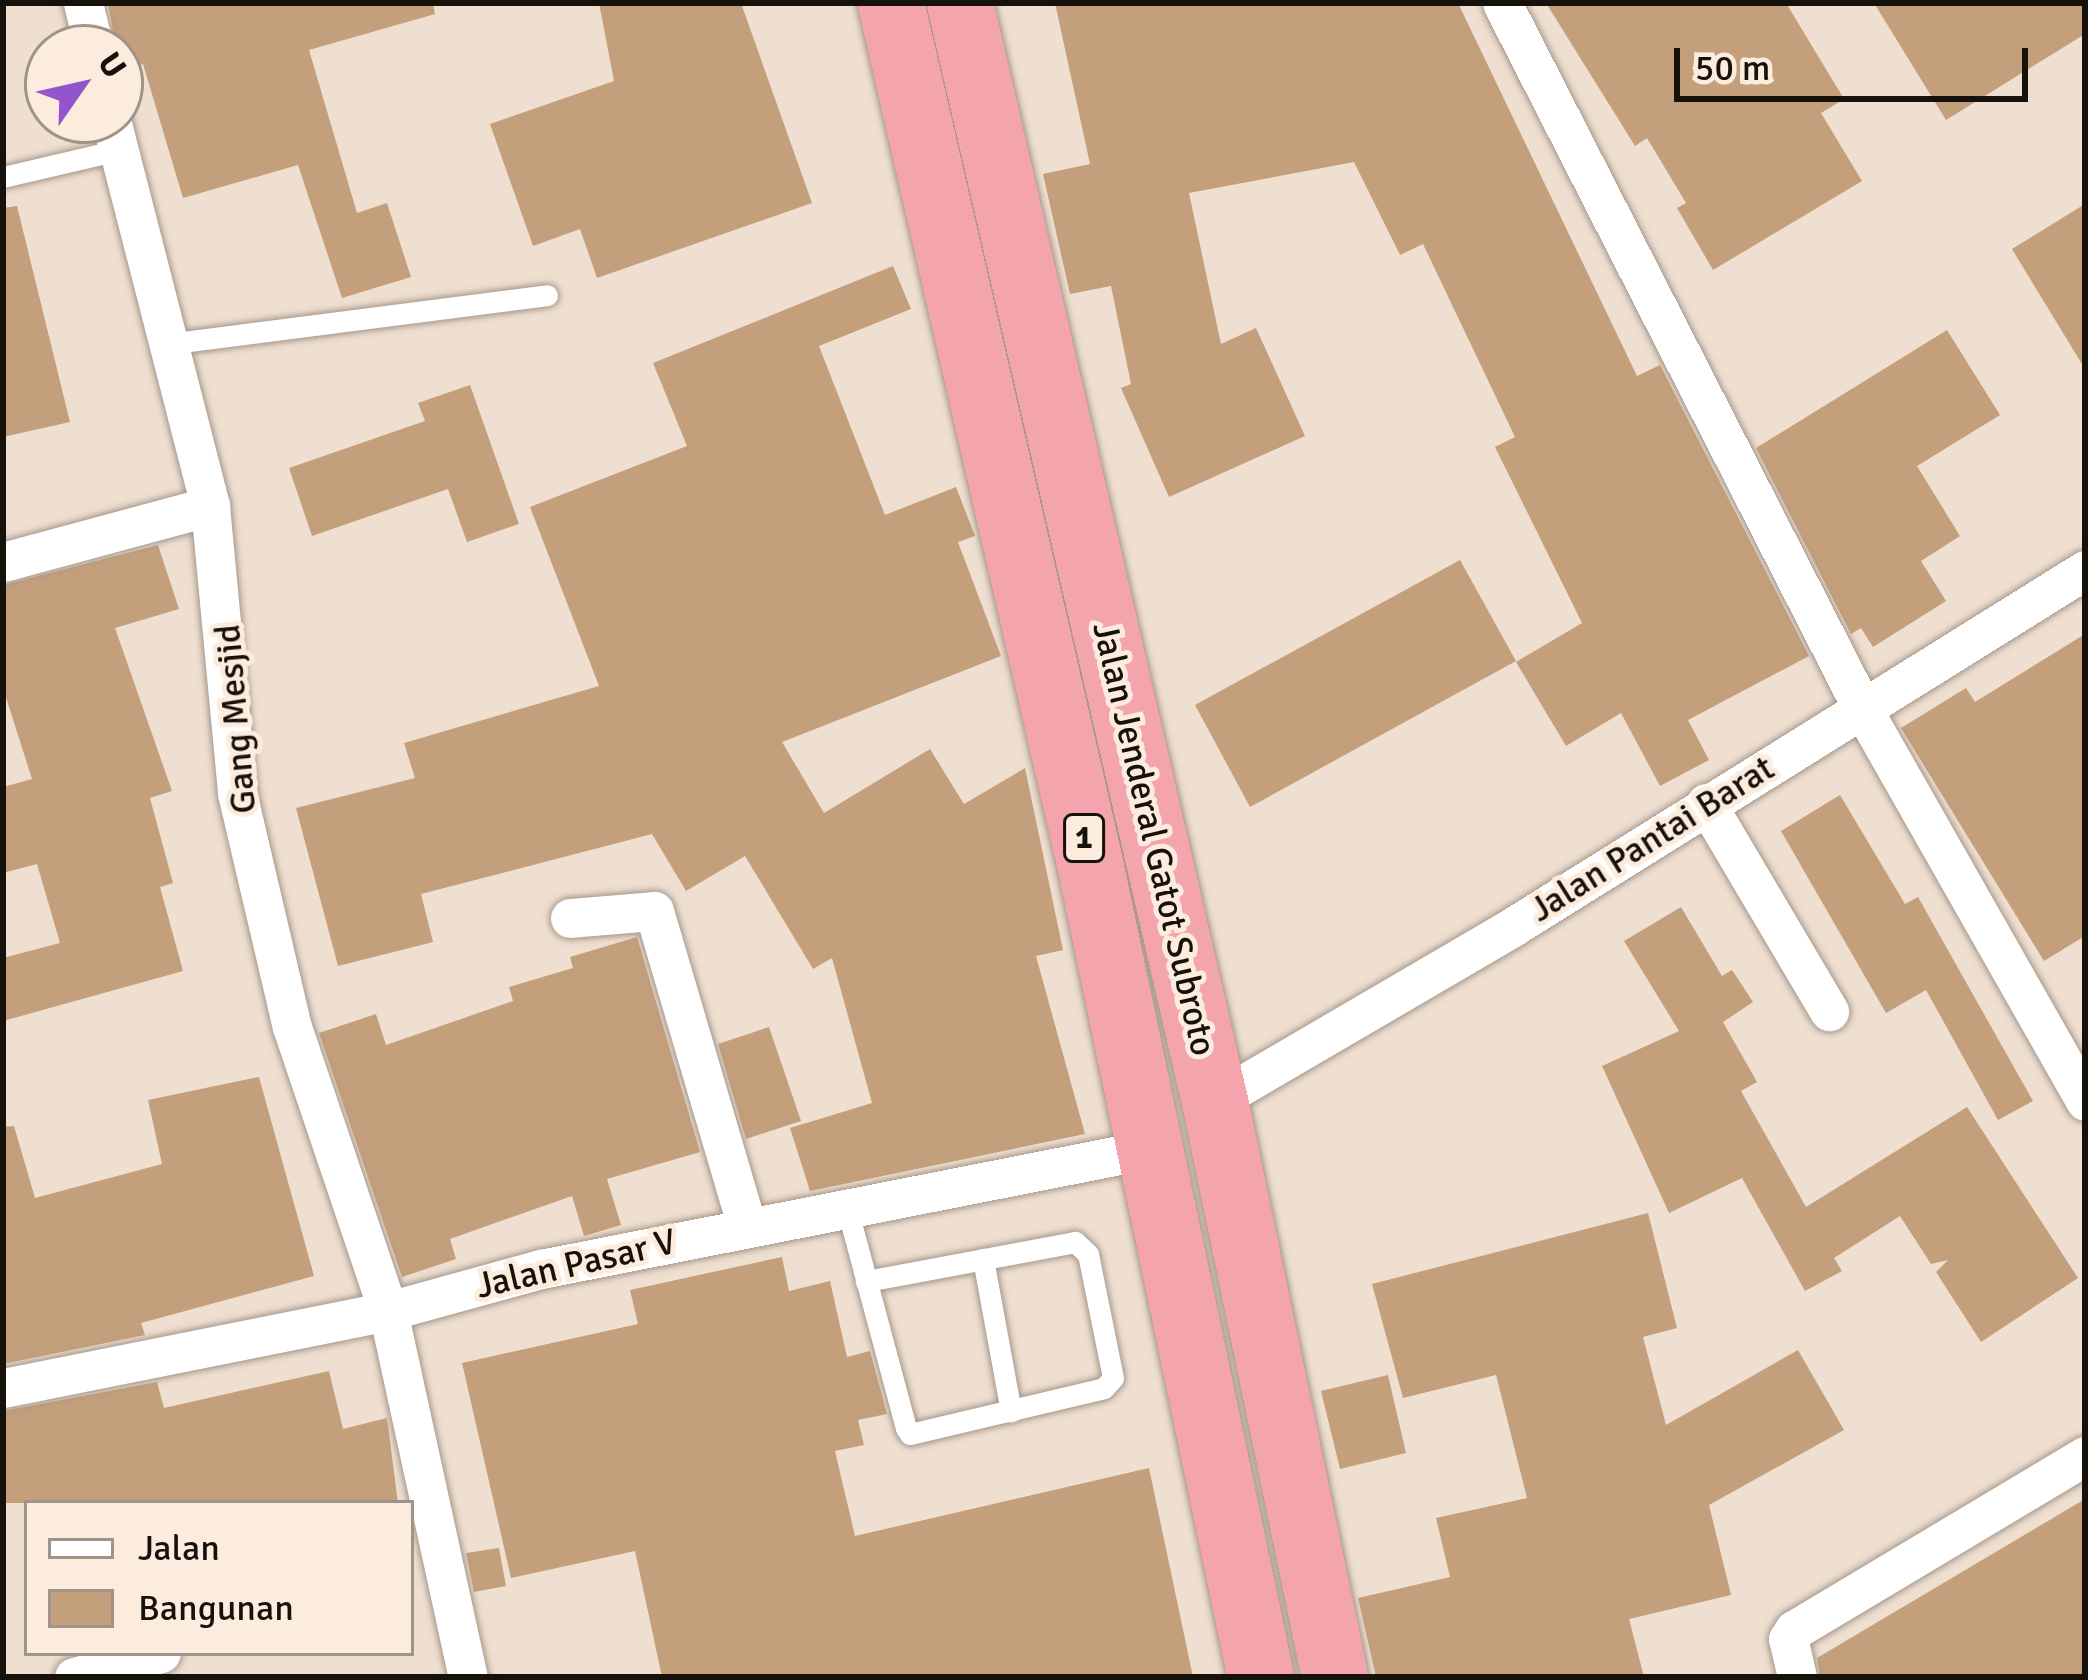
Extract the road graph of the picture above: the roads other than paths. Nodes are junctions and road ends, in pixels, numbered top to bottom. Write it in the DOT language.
graph roads {
  1 [pos="892,3"];
  2 [pos="960,3"];
  3 [pos="1502,3"];
  4 [pos="91,144"];
  5 [pos="118,144"];
  6 [pos="3,177"];
  7 [pos="547,296"];
  8 [pos="174,343"];
  9 [pos="210,506"];
  10 [pos="3,562"];
  11 [pos="2085,570"];
  12 [pos="1862,707"];
  13 [pos="1706,803"];
  14 [pos="1156,847"];
  15 [pos="1090,862"];
  16 [pos="570,918"];
  17 [pos="1829,1011"];
  18 [pos="1216,1101"];
  19 [pos="2085,1101"];
  20 [pos="1150,1149"];
  21 [pos="847,1208"];
  22 [pos="747,1226"];
  23 [pos="982,1259"];
  24 [pos="866,1281"];
  25 [pos="388,1311"];
  26 [pos="3,1388"];
  27 [pos="1011,1411"];
  28 [pos="2085,1456"];
  29 [pos="428,1587"];
  30 [pos="150,1656"];
  31 [pos="74,1677"];
  32 [pos="468,1677"];
  33 [pos="1261,1677"];
  34 [pos="1335,1677"];
  35 [pos="1797,1677"];
  1 -- 15 [label="highway, Jalan Jenderal Gatot Subroto / 1"];
  2 -- 14 [label="highway, Jalan Jenderal Gatot Subroto / 1"];
  3 -- 12 [label="street"];
  4 -- 6 [label="lane"];
  5 -- 8 [label="street, Gang Mesjid"];
  7 -- 8 [label="lane"];
  8 -- 9 [label="street, Gang Mesjid"];
  9 -- 10 [label="street"];
  9 -- 25 [label="street, Gang Mesjid"];
  11 -- 12 [label="street, Jalan Pantai Barat"];
  12 -- 13 [label="street, Jalan Pantai Barat"];
  12 -- 19 [label="street"];
  13 -- 17 [label="street"];
  13 -- 18 [label="street, Jalan Pantai Barat"];
  14 -- 15 [label="highway"];
  14 -- 18 [label="highway, Jalan Jenderal Gatot Subroto / 1"];
  15 -- 20 [label="highway, Jalan Jenderal Gatot Subroto / 1"];
  16 -- 22 [label="street"];
  18 -- 34 [label="highway, Jalan Jenderal Gatot Subroto / 1"];
  20 -- 21 [label="street, Jalan Pasar V"];
  20 -- 33 [label="highway, Jalan Jenderal Gatot Subroto / 1"];
  21 -- 22 [label="street, Jalan Pasar V"];
  21 -- 24 [label="lane"];
  22 -- 25 [label="street, Jalan Pasar V"];
  23 -- 24 [label="lane"];
  23 -- 27 [label="lane"];
  23 -- 27 [label="lane"];
  24 -- 27 [label="lane"];
  25 -- 26 [label="street, Jalan Pasar V"];
  25 -- 29 [label="street, Gang Mesjid"];
  28 -- 35 [label="street"];
  29 -- 32 [label="street, Gang Mesjid"];
  30 -- 31 [label="street"];
}
